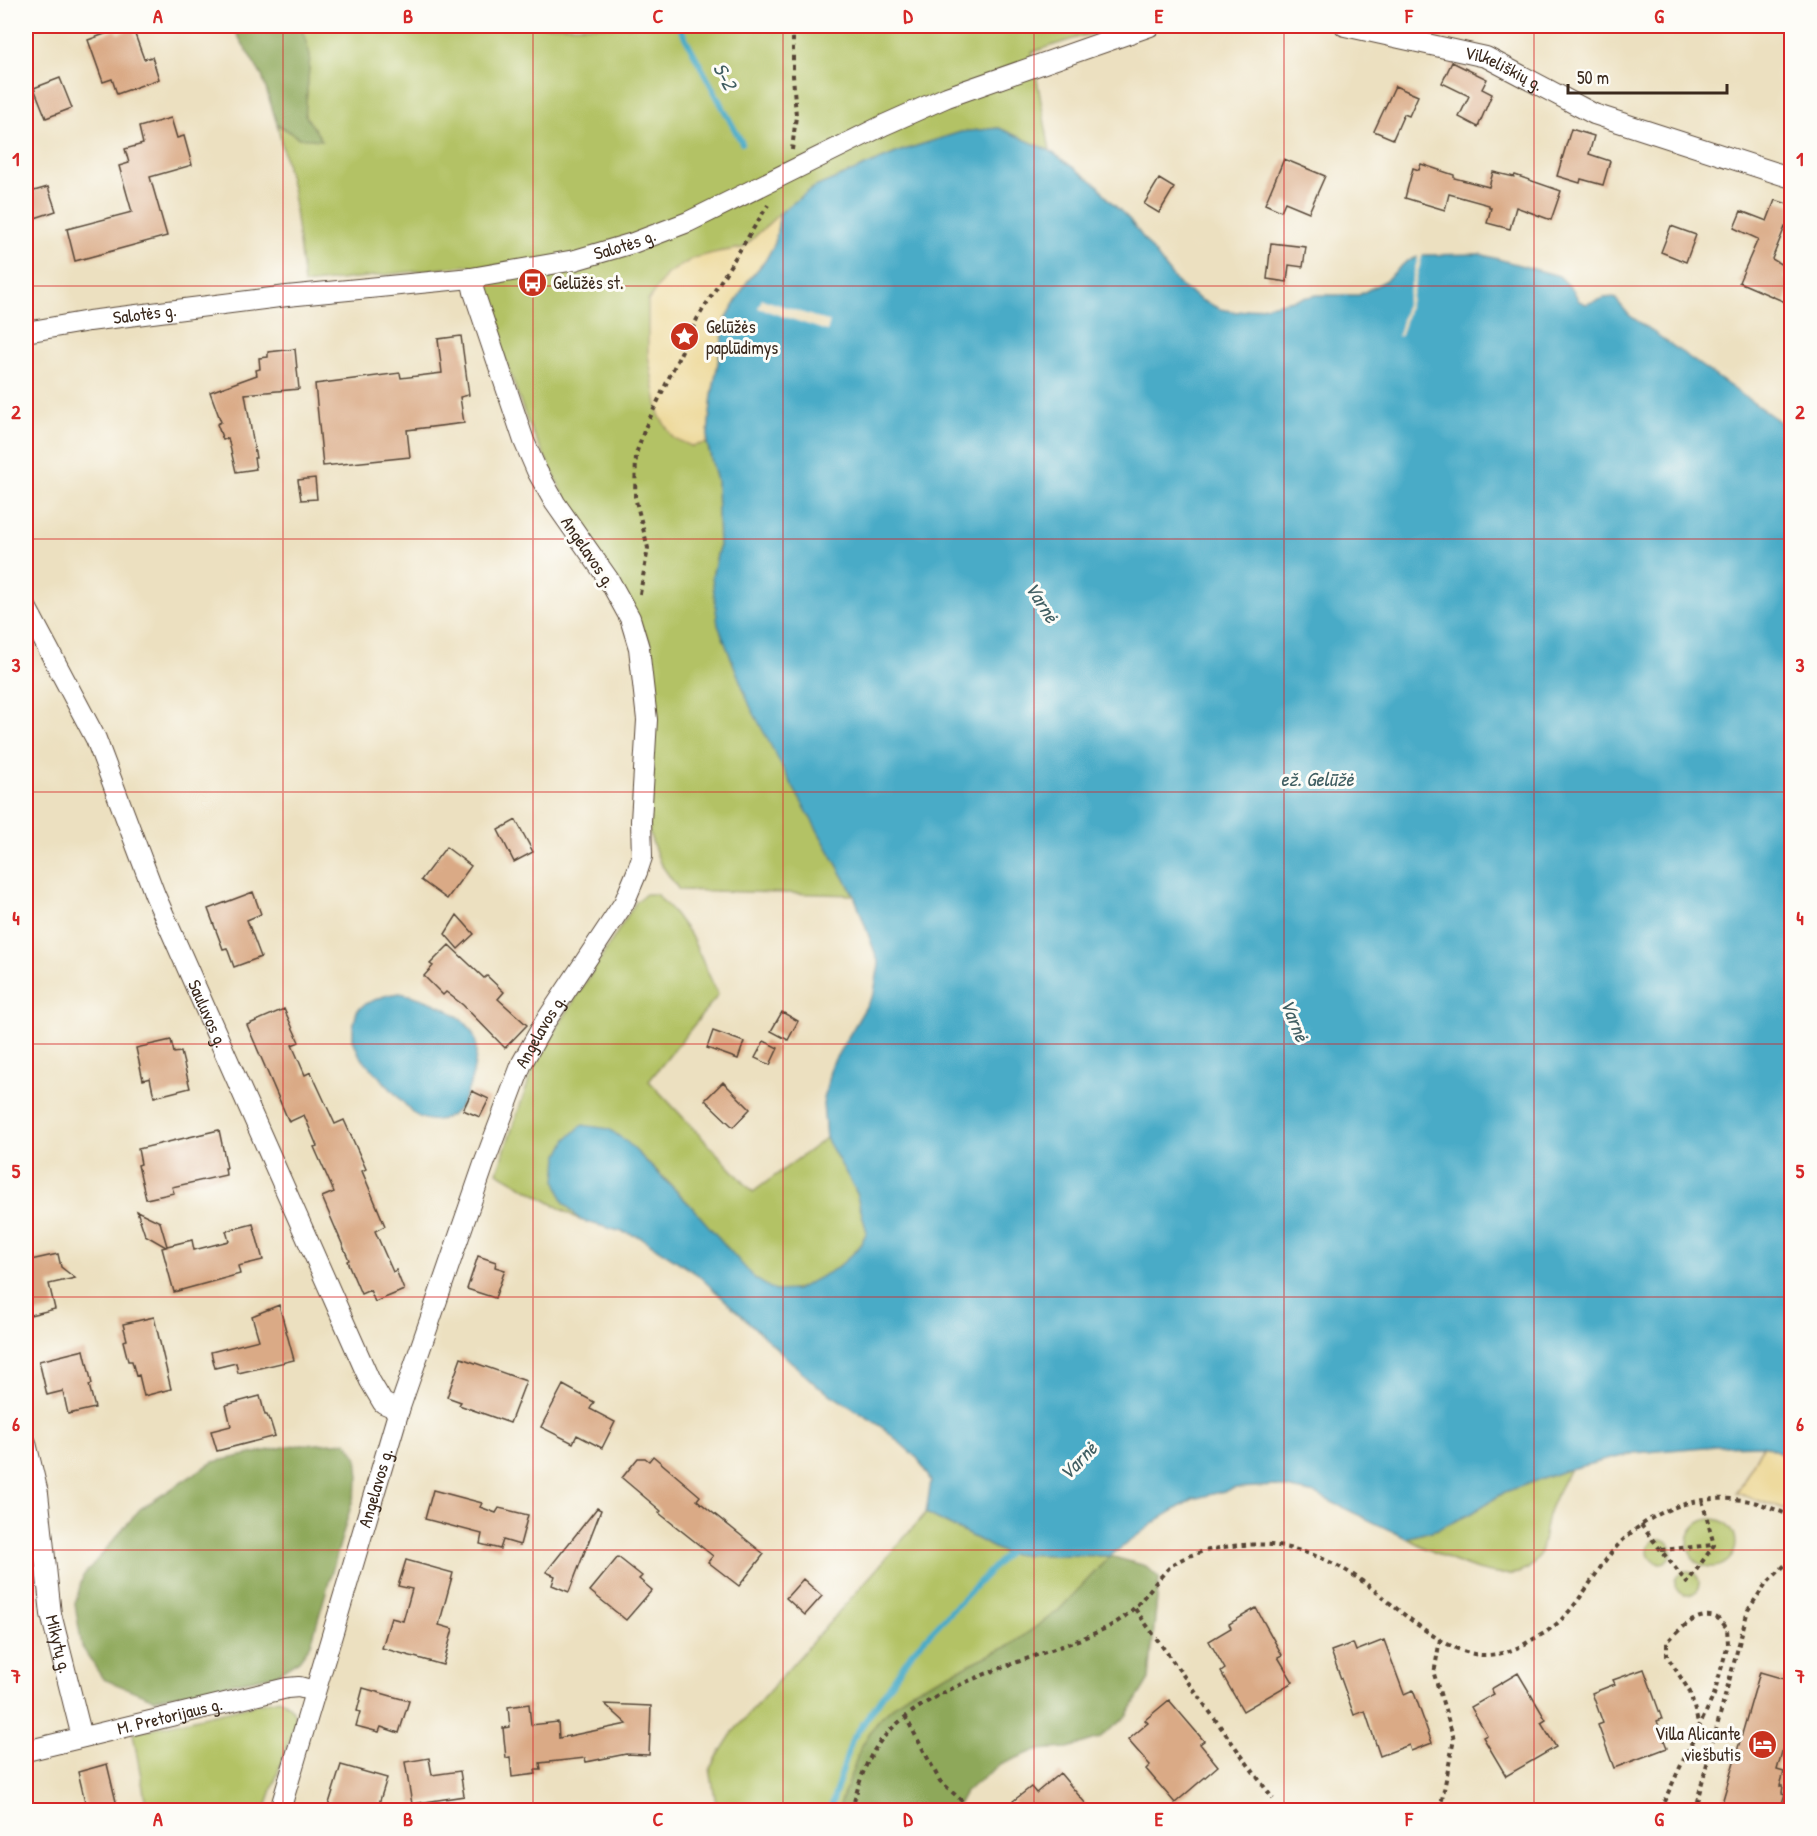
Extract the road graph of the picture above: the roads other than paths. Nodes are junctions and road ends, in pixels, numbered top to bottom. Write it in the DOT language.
graph roads {
  1 [pos="1150,26"];
  2 [pos="1345,26"];
  3 [pos="1791,178"];
  4 [pos="471,278"];
  5 [pos="26,332"];
  6 [pos="26,607"];
  7 [pos="399,1410"];
  8 [pos="26,1443"];
  9 [pos="314,1691"];
  10 [pos="82,1737"];
  11 [pos="26,1751"];
  12 [pos="280,1810"];
  1 -- 4 [label="street, Salotės g."];
  2 -- 3 [label="street, Vilkeliškių g."];
  4 -- 5 [label="street, Salotės g."];
  4 -- 7 [label="street, Angelavos g."];
  6 -- 7 [label="street, Sauluvos g."];
  7 -- 9 [label="street, Angelavos g."];
  8 -- 10 [label="street, Mikytų g."];
  9 -- 10 [label="street, M. Pretorijaus g."];
  9 -- 12 [label="street, Angelavos g."];
  10 -- 11 [label="street, M. Pretorijaus g."];
}
